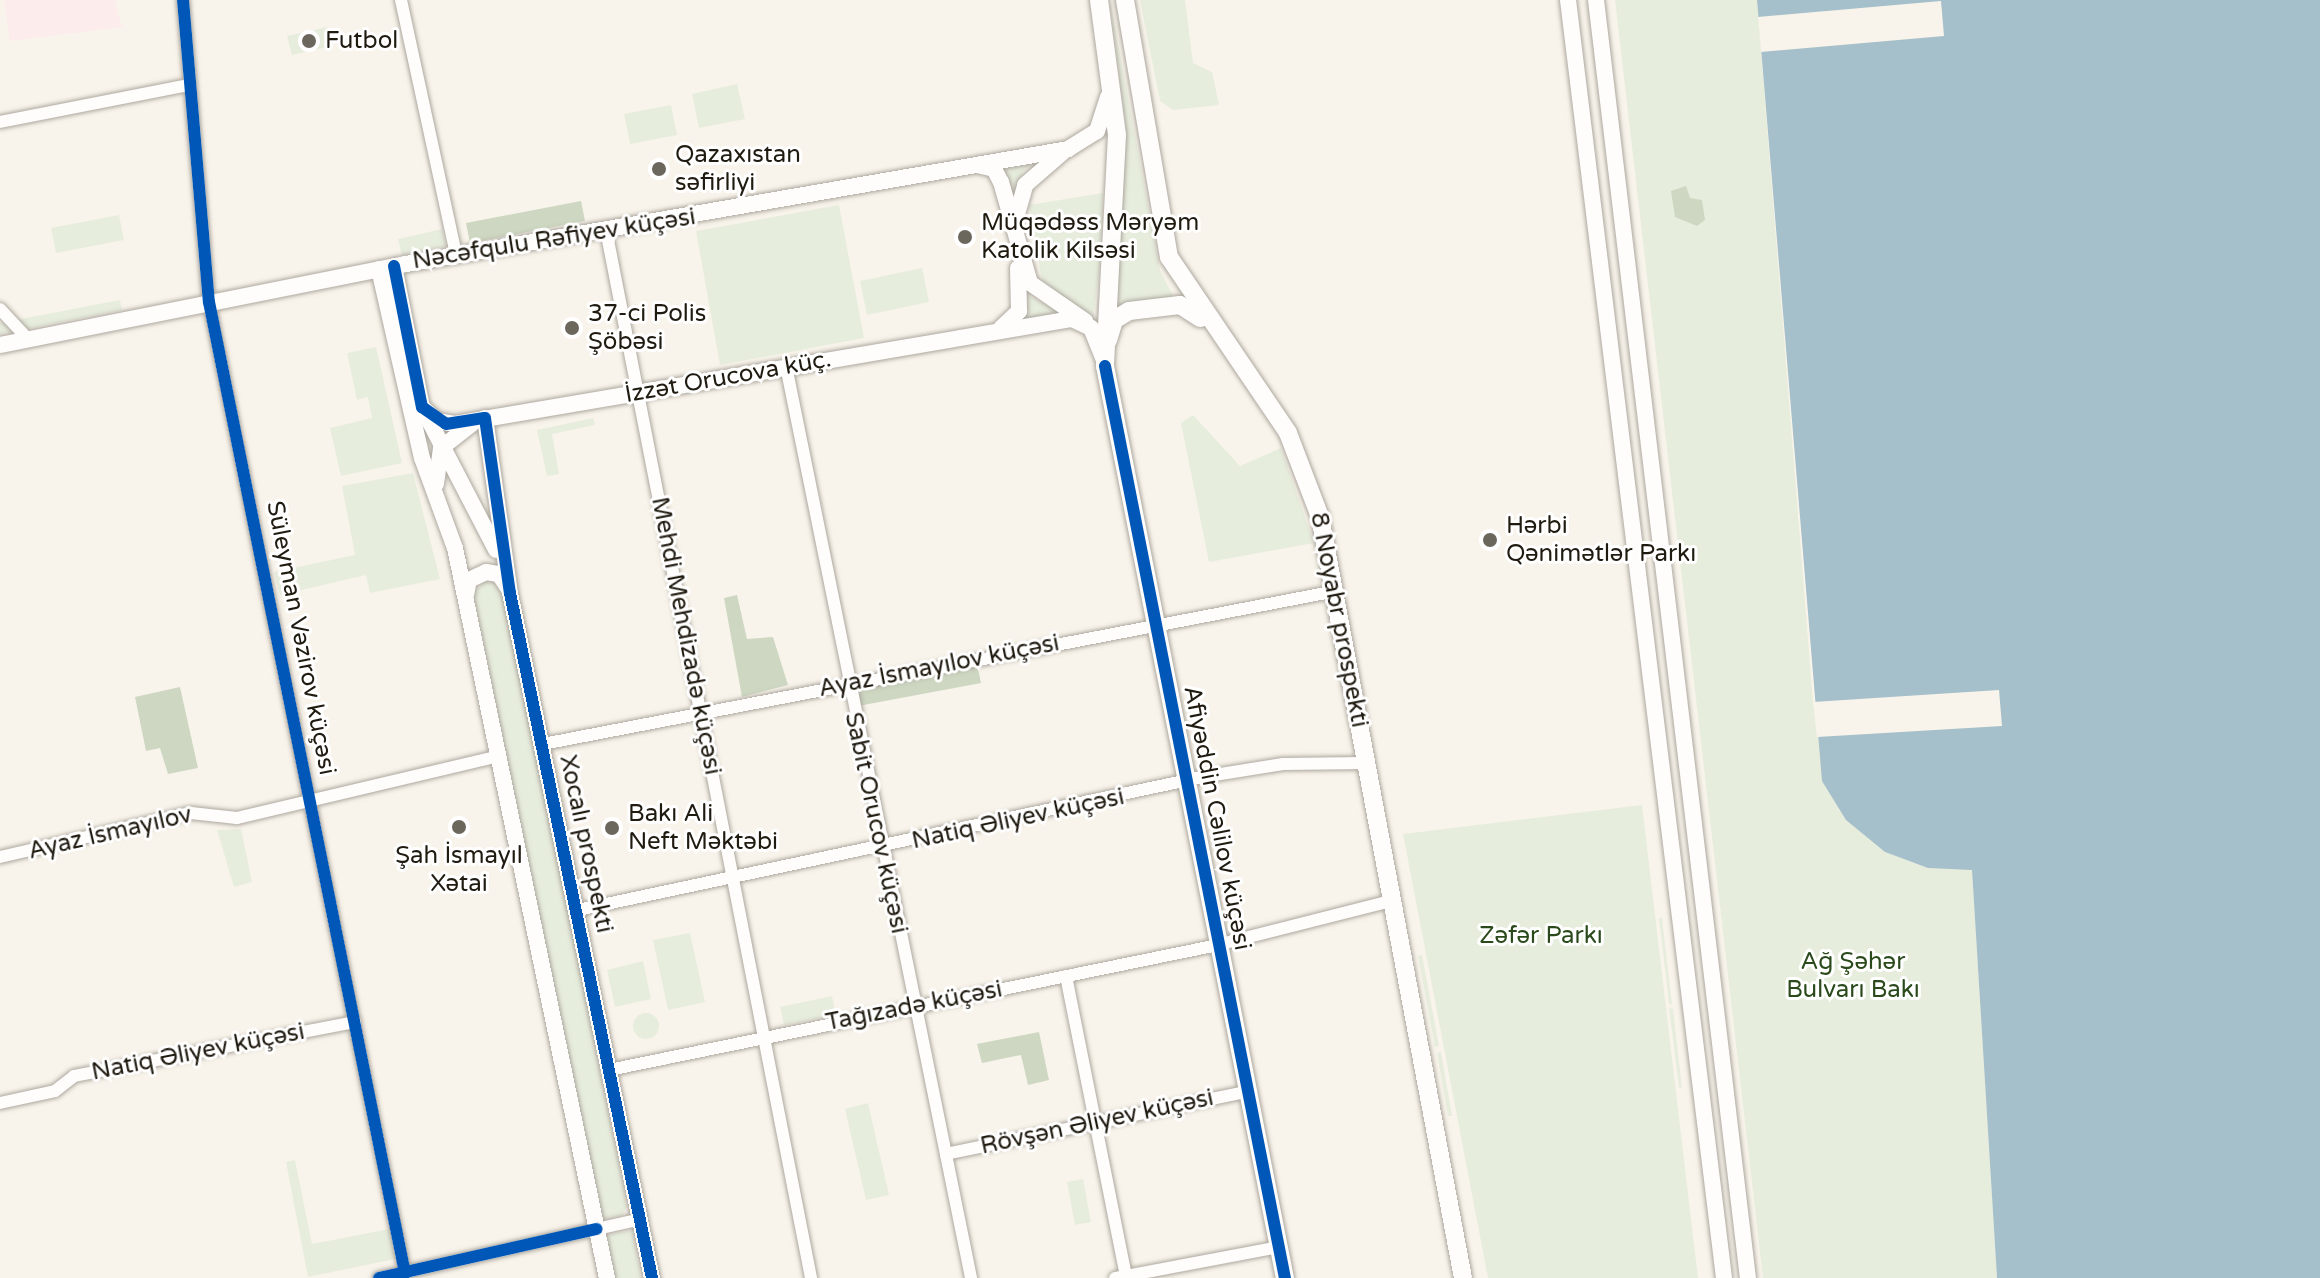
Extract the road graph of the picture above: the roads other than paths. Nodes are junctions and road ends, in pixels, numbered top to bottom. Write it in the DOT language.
graph roads {
  1 [pos="401,0"];
  2 [pos="1099,0"];
  3 [pos="1125,0"];
  4 [pos="1568,0"];
  5 [pos="1596,0"];
  6 [pos="182,2"];
  7 [pos="1110,68"];
  8 [pos="188,85"];
  9 [pos="0,122"];
  10 [pos="1068,149"];
  11 [pos="968,165"];
  12 [pos="606,230"];
  13 [pos="1015,242"];
  14 [pos="456,255"];
  15 [pos="387,268"];
  16 [pos="209,302"];
  17 [pos="0,309"];
  18 [pos="1087,323"];
  19 [pos="1214,330"];
  20 [pos="995,331"];
  21 [pos="28,339"];
  22 [pos="0,345"];
  23 [pos="786,366"];
  24 [pos="1105,366"];
  25 [pos="638,393"];
  26 [pos="422,407"];
  27 [pos="485,418"];
  28 [pos="441,448"];
  29 [pos="422,458"];
  30 [pos="437,494"];
  31 [pos="1336,591"];
  32 [pos="510,593"];
  33 [pos="467,601"];
  34 [pos="1157,626"];
  35 [pos="847,682"];
  36 [pos="701,714"];
  37 [pos="543,744"];
  38 [pos="499,756"];
  39 [pos="1365,763"];
  40 [pos="1187,781"];
  41 [pos="311,798"];
  42 [pos="881,849"];
  43 [pos="0,857"];
  44 [pos="734,881"];
  45 [pos="1391,901"];
  46 [pos="578,910"];
  47 [pos="1220,944"];
  48 [pos="1066,976"];
  49 [pos="914,1006"];
  50 [pos="355,1022"];
  51 [pos="764,1037"];
  52 [pos="609,1070"];
  53 [pos="1249,1091"];
  54 [pos="0,1103"];
  55 [pos="1095,1123"];
  56 [pos="946,1154"];
  57 [pos="641,1219"];
  58 [pos="597,1229"];
  59 [pos="1279,1247"];
  60 [pos="405,1273"];
  61 [pos="1121,1277"];
  62 [pos="379,1278"];
  63 [pos="607,1278"];
  64 [pos="652,1278"];
  65 [pos="811,1278"];
  66 [pos="971,1278"];
  67 [pos="1285,1278"];
  68 [pos="1463,1278"];
  69 [pos="1724,1278"];
  70 [pos="1748,1278"];
  1 -- 14 [label="street"];
  2 -- 7 [label="highway"];
  3 -- 19 [label="highway, 8 Noyabr prospekti"];
  4 -- 69 [label="main road"];
  5 -- 70 [label="main road"];
  6 -- 8 [label="street, Süleyman Vəzirov küçəsi"];
  7 -- 10 [label="main road"];
  7 -- 24 [label="highway"];
  8 -- 9 [label="street"];
  8 -- 16 [label="street, Süleyman Vəzirov küçəsi"];
  10 -- 11 [label="main road, Nəcəfqulu Rəfiyev küçəsi"];
  10 -- 13 [label="main road"];
  11 -- 12 [label="main road, Nəcəfqulu Rəfiyev küçəsi"];
  11 -- 13 [label="main road"];
  12 -- 14 [label="main road, Nəcəfqulu Rəfiyev küçəsi"];
  12 -- 25 [label="street, Mehdi Mehdizadə küçəsi"];
  13 -- 18 [label="main road"];
  13 -- 20 [label="main road"];
  14 -- 15 [label="main road, Nəcəfqulu Rəfiyev küçəsi"];
  15 -- 16 [label="main road, Nəcəfqulu Rəfiyev küçəsi"];
  15 -- 26 [label="main road, Xocalı prospekti"];
  15 -- 29 [label="main road"];
  16 -- 21 [label="main road, Nəcəfqulu Rəfiyev küçəsi"];
  16 -- 41 [label="street, Süleyman Vəzirov küçəsi"];
  17 -- 21 [label="street"];
  18 -- 20 [label="main road, İzzət Orucova küç."];
  18 -- 24 [label="main road"];
  19 -- 24 [label="highway"];
  19 -- 31 [label="highway, 8 Noyabr prospekti"];
  20 -- 23 [label="main road, İzzət Orucova küç."];
  21 -- 22 [label="main road, Nəcəfqulu Rəfiyev küçəsi"];
  23 -- 25 [label="main road, İzzət Orucova küç."];
  23 -- 35 [label="street, Sabit Orucov küçəsi"];
  24 -- 34 [label="highway, Afiyəddin Cəlilov küçəsi"];
  25 -- 27 [label="main road, İzzət Orucova küç."];
  25 -- 36 [label="street, Mehdi Mehdizadə küçəsi"];
  26 -- 27 [label="main road, İzzət Orucova küç."];
  26 -- 28 [label="main road, Xocalı prospekti"];
  27 -- 28 [label="main road"];
  27 -- 32 [label="main road, Xocalı prospekti"];
  28 -- 29 [label="main road"];
  28 -- 30 [label="main road"];
  28 -- 32 [label="main road, Xocalı prospekti"];
  29 -- 30 [label="main road"];
  30 -- 33 [label="main road"];
  31 -- 34 [label="street, Ayaz İsmayılov küçəsi"];
  31 -- 39 [label="highway, 8 Noyabr prospekti"];
  32 -- 33 [label="main road"];
  32 -- 37 [label="main road, Xocalı prospekti"];
  33 -- 38 [label="main road"];
  34 -- 35 [label="street, Ayaz İsmayılov küçəsi"];
  34 -- 40 [label="highway, Afiyəddin Cəlilov küçəsi"];
  35 -- 36 [label="street, Ayaz İsmayılov küçəsi"];
  35 -- 42 [label="street, Sabit Orucov küçəsi"];
  36 -- 37 [label="street, Ayaz İsmayılov küçəsi"];
  36 -- 44 [label="street, Mehdi Mehdizadə küçəsi"];
  37 -- 46 [label="main road, Xocalı prospekti"];
  38 -- 41 [label="street, Ayaz İsmayılov"];
  38 -- 58 [label="main road"];
  39 -- 40 [label="street, Natiq Əliyev küçəsi"];
  39 -- 45 [label="highway, 8 Noyabr prospekti"];
  40 -- 42 [label="street, Natiq Əliyev küçəsi"];
  40 -- 47 [label="highway, Afiyəddin Cəlilov küçəsi"];
  41 -- 43 [label="street, Ayaz İsmayılov"];
  41 -- 50 [label="street, Süleyman Vəzirov küçəsi"];
  42 -- 44 [label="street, Natiq Əliyev küçəsi"];
  42 -- 49 [label="street, Sabit Orucov küçəsi"];
  44 -- 46 [label="street, Natiq Əliyev küçəsi"];
  44 -- 51 [label="street, Mehdi Mehdizadə küçəsi"];
  45 -- 47 [label="street, Tağızadə küçəsi"];
  45 -- 68 [label="highway, 8 Noyabr prospekti"];
  46 -- 52 [label="main road, Xocalı prospekti"];
  47 -- 48 [label="street, Tağızadə küçəsi"];
  47 -- 53 [label="highway, Afiyəddin Cəlilov küçəsi"];
  48 -- 49 [label="street, Tağızadə küçəsi"];
  48 -- 55 [label="street"];
  49 -- 51 [label="street, Tağızadə küçəsi"];
  49 -- 56 [label="street, Sabit Orucov küçəsi"];
  50 -- 54 [label="street, Natiq Əliyev küçəsi"];
  50 -- 60 [label="street, Süleyman Vəzirov küçəsi"];
  51 -- 52 [label="street, Tağızadə küçəsi"];
  51 -- 65 [label="street, Mehdi Mehdizadə küçəsi"];
  52 -- 57 [label="main road, Xocalı prospekti"];
  53 -- 55 [label="street, Rövşən Əliyev küçəsi"];
  53 -- 59 [label="highway, Afiyəddin Cəlilov küçəsi"];
  55 -- 56 [label="street, Rövşən Əliyev küçəsi"];
  55 -- 61 [label="street"];
  56 -- 66 [label="street, Sabit Orucov küçəsi"];
  57 -- 58 [label="street"];
  57 -- 64 [label="main road, Xocalı prospekti"];
  58 -- 60 [label="street"];
  58 -- 63 [label="main road"];
  59 -- 61 [label="street"];
  59 -- 67 [label="highway, Afiyəddin Cəlilov küçəsi"];
  60 -- 62 [label="street"];
}
